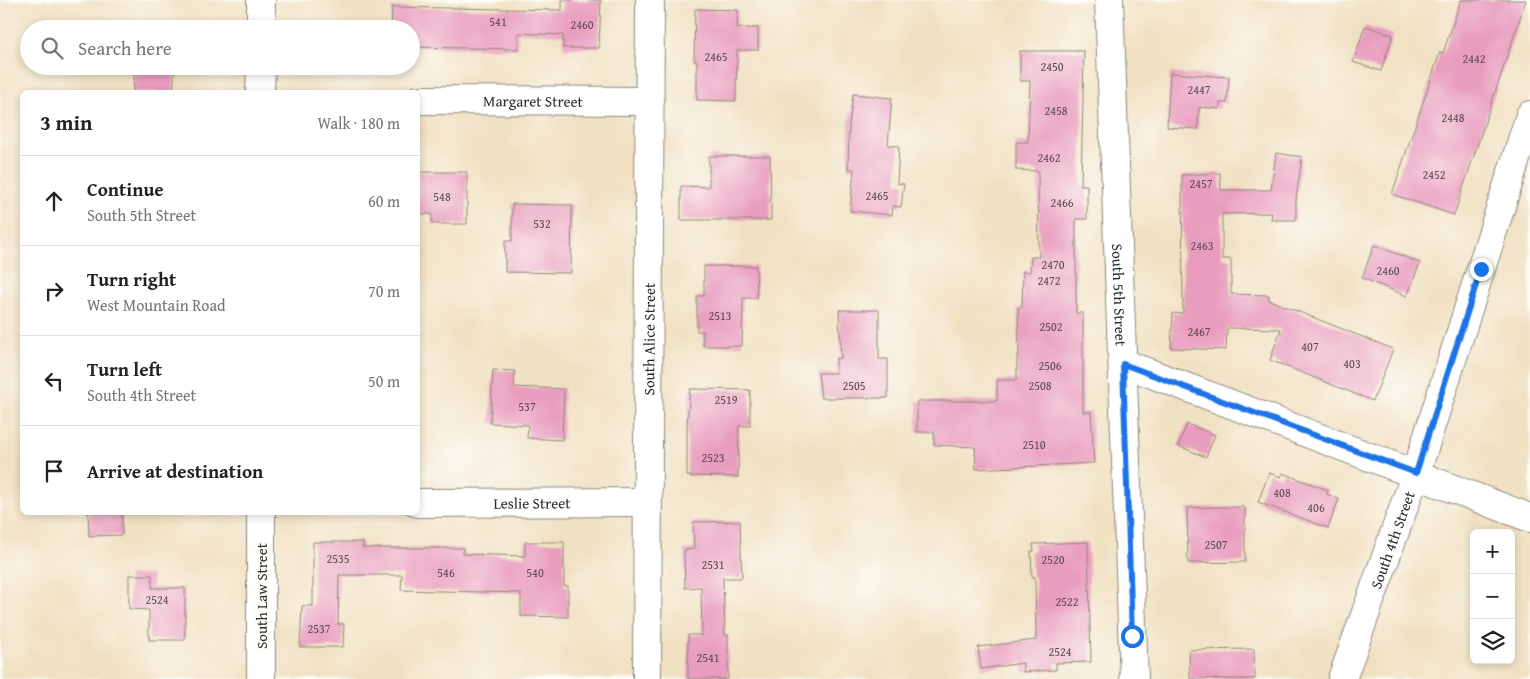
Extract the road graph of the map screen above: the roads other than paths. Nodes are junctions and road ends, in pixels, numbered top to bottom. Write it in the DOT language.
graph roads {
  1 [pos="262,0"];
  2 [pos="650,0"];
  3 [pos="1109,0"];
  4 [pos="261,20"];
  5 [pos="261,75"];
  6 [pos="260,90"];
  7 [pos="420,100"];
  8 [pos="650,101"];
  9 [pos="1530,115"];
  10 [pos="1123,364"];
  11 [pos="1416,473"];
  12 [pos="647,502"];
  13 [pos="420,503"];
  14 [pos="261,515"];
  15 [pos="1530,518"];
  16 [pos="261,679"];
  17 [pos="647,679"];
  18 [pos="1134,679"];
  19 [pos="1342,679"];
  1 -- 4 [label="street"];
  2 -- 8 [label="street, South Alice Street"];
  3 -- 10 [label="street, South 5th Street"];
  5 -- 6 [label="street"];
  7 -- 8 [label="street, Margaret Street"];
  8 -- 12 [label="street, South Alice Street"];
  9 -- 11 [label="street, South 4th Street"];
  10 -- 11 [label="street"];
  10 -- 18 [label="street, South 5th Street"];
  11 -- 15 [label="street"];
  11 -- 19 [label="street, South 4th Street"];
  12 -- 13 [label="street, Leslie Street"];
  12 -- 17 [label="street, South Alice Street"];
  14 -- 16 [label="street, South Law Street"];
}
